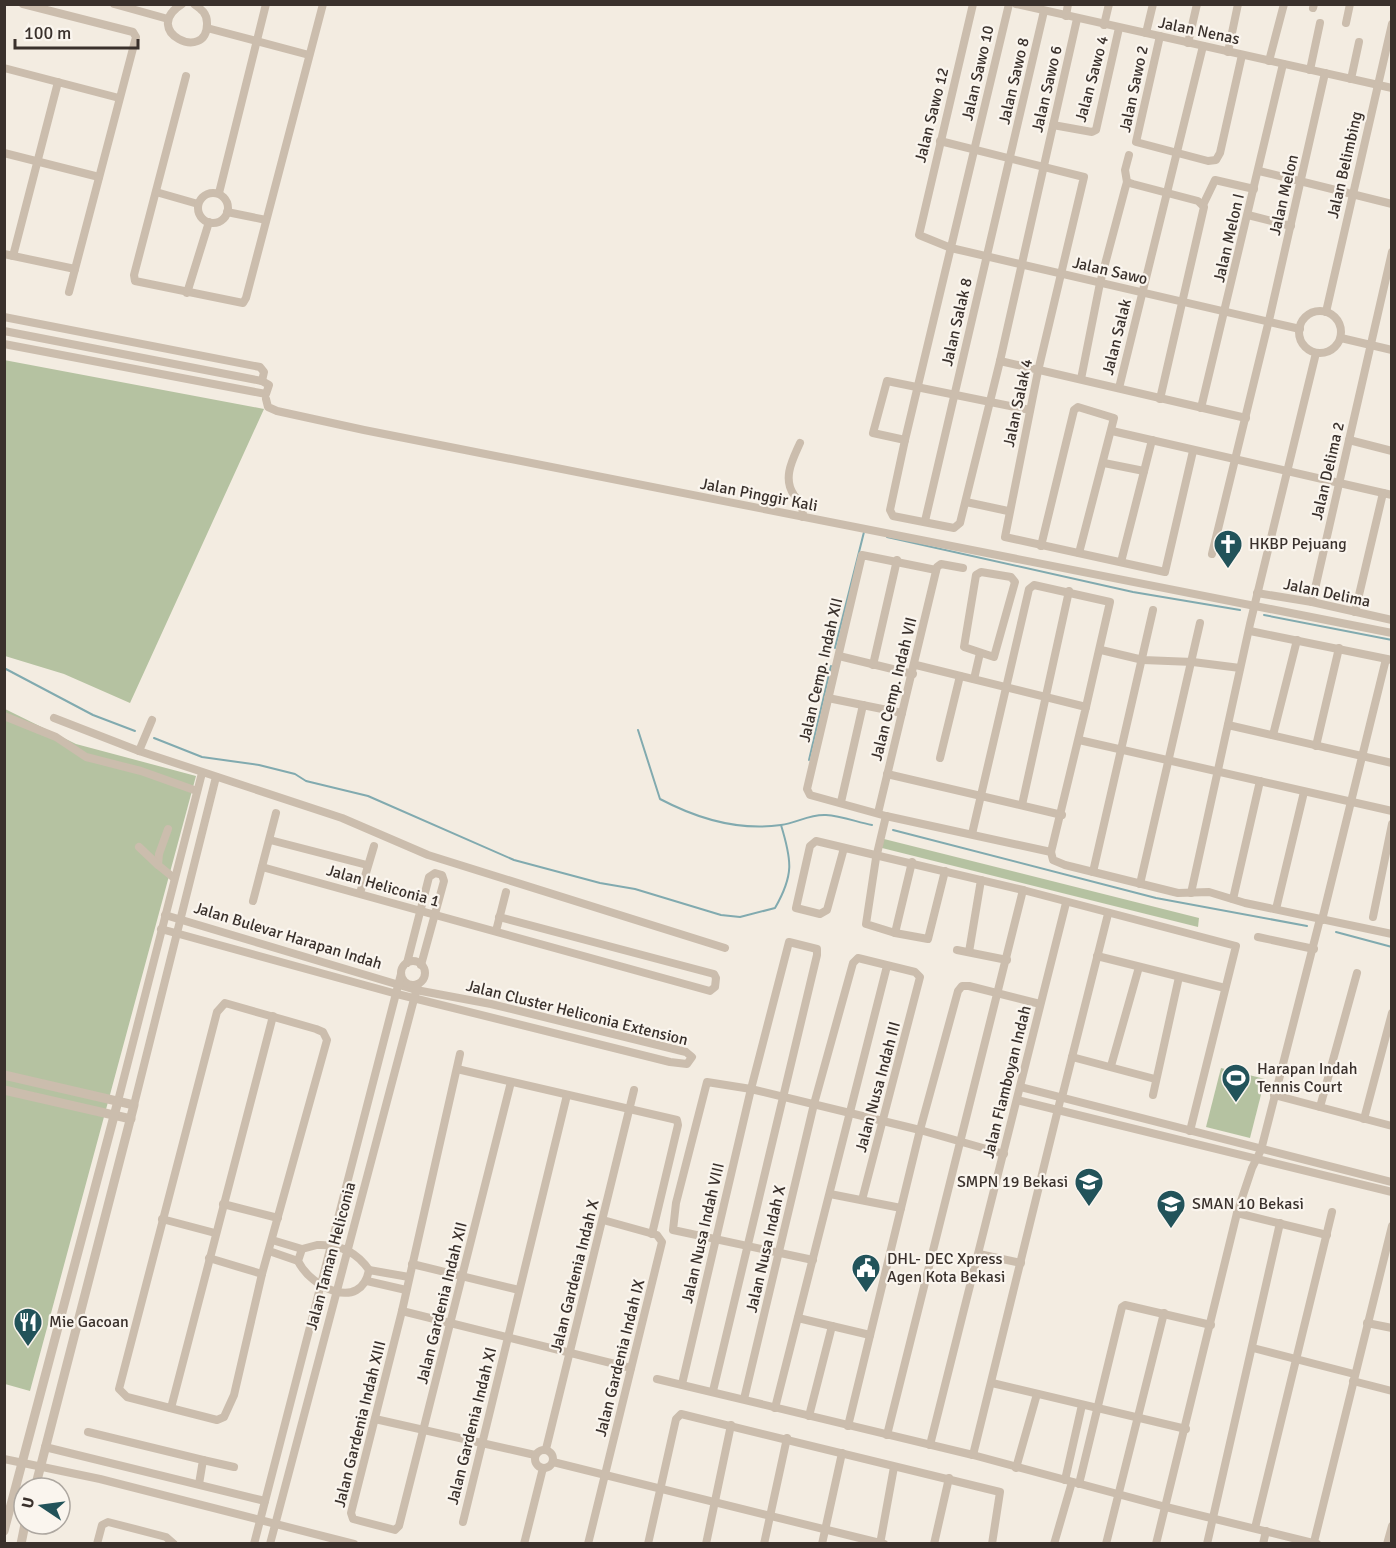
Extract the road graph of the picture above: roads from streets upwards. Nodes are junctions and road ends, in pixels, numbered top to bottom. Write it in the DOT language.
graph roads {
  1 [pos="23,4"];
  2 [pos="114,4"];
  3 [pos="182,4"];
  4 [pos="194,4"];
  5 [pos="266,4"];
  6 [pos="323,4"];
  7 [pos="1008,4"];
  8 [pos="1016,4"];
  9 [pos="1068,4"];
  10 [pos="1108,4"];
  11 [pos="1153,4"];
  12 [pos="1197,4"];
  13 [pos="1238,4"];
  14 [pos="1284,4"];
  15 [pos="1350,4"];
  16 [pos="973,5"];
  17 [pos="1030,6"];
  18 [pos="1044,11"];
  19 [pos="1066,16"];
  20 [pos="168,19"];
  21 [pos="1077,19"];
  22 [pos="1320,23"];
  23 [pos="1346,23"];
  24 [pos="1392,24"];
  25 [pos="1104,25"];
  26 [pos="207,28"];
  27 [pos="1119,28"];
  28 [pos="1146,33"];
  29 [pos="1160,36"];
  30 [pos="256,41"];
  31 [pos="1359,42"];
  32 [pos="1188,43"];
  33 [pos="1203,46"];
  34 [pos="1228,52"];
  35 [pos="1242,55"];
  36 [pos="309,56"];
  37 [pos="1269,61"];
  38 [pos="1283,64"];
  39 [pos="4,68"];
  40 [pos="1310,70"];
  41 [pos="1325,73"];
  42 [pos="186,76"];
  43 [pos="1351,79"];
  44 [pos="58,82"];
  45 [pos="1378,85"];
  46 [pos="1392,88"];
  47 [pos="119,98"];
  48 [pos="1053,125"];
  49 [pos="940,141"];
  50 [pos="974,149"];
  51 [pos="4,153"];
  52 [pos="1176,153"];
  53 [pos="1129,155"];
  54 [pos="1010,157"];
  55 [pos="37,161"];
  56 [pos="1043,166"];
  57 [pos="1259,171"];
  58 [pos="99,177"];
  59 [pos="1127,182"];
  60 [pos="1301,184"];
  61 [pos="1254,189"];
  62 [pos="156,192"];
  63 [pos="1165,192"];
  64 [pos="219,193"];
  65 [pos="1352,196"];
  66 [pos="198,204"];
  67 [pos="1392,204"];
  68 [pos="1203,206"];
  69 [pos="227,212"];
  70 [pos="1248,215"];
  71 [pos="266,220"];
  72 [pos="209,222"];
  73 [pos="1291,226"];
  74 [pos="918,231"];
  75 [pos="951,248"];
  76 [pos="1392,252"];
  77 [pos="9,255"];
  78 [pos="986,256"];
  79 [pos="1022,264"];
  80 [pos="75,269"];
  81 [pos="1061,273"];
  82 [pos="1100,283"];
  83 [pos="69,292"];
  84 [pos="1142,292"];
  85 [pos="187,293"];
  86 [pos="1184,302"];
  87 [pos="1225,312"];
  88 [pos="1326,312"];
  89 [pos="4,317"];
  90 [pos="1269,322"];
  91 [pos="1300,329"];
  92 [pos="4,331"];
  93 [pos="1341,338"];
  94 [pos="4,344"];
  95 [pos="1371,345"];
  96 [pos="1392,350"];
  97 [pos="1316,353"];
  98 [pos="1000,361"];
  99 [pos="1039,369"];
  100 [pos="1081,379"];
  101 [pos="262,381"];
  102 [pos="919,386"];
  103 [pos="1119,388"];
  104 [pos="954,394"];
  105 [pos="266,399"];
  106 [pos="1160,399"];
  107 [pos="990,401"];
  108 [pos="1201,408"];
  109 [pos="1030,410"];
  110 [pos="1246,418"];
  111 [pos="1112,431"];
  112 [pos="905,440"];
  113 [pos="1152,440"];
  114 [pos="1349,440"];
  115 [pos="800,443"];
  116 [pos="1193,451"];
  117 [pos="1392,451"];
  118 [pos="1235,460"];
  119 [pos="1104,463"];
  120 [pos="1144,471"];
  121 [pos="1287,472"];
  122 [pos="1339,485"];
  123 [pos="1383,493"];
  124 [pos="1392,495"];
  125 [pos="966,502"];
  126 [pos="1008,511"];
  127 [pos="803,517"];
  128 [pos="925,521"];
  129 [pos="1041,546"];
  130 [pos="1079,553"];
  131 [pos="1212,554"];
  132 [pos="897,560"];
  133 [pos="1121,562"];
  134 [pos="963,568"];
  135 [pos="936,570"];
  136 [pos="1069,591"];
  137 [pos="1257,593"];
  138 [pos="1312,602"];
  139 [pos="1254,609"];
  140 [pos="1153,610"];
  141 [pos="1355,612"];
  142 [pos="1392,620"];
  143 [pos="1200,622"];
  144 [pos="1251,626"];
  145 [pos="1392,633"];
  146 [pos="1297,640"];
  147 [pos="1340,648"];
  148 [pos="1101,650"];
  149 [pos="980,653"];
  150 [pos="839,656"];
  151 [pos="1389,659"];
  152 [pos="1143,660"];
  153 [pos="1193,662"];
  154 [pos="873,665"];
  155 [pos="916,665"];
  156 [pos="1240,669"];
  157 [pos="913,674"];
  158 [pos="960,675"];
  159 [pos="974,679"];
  160 [pos="1006,686"];
  161 [pos="1046,696"];
  162 [pos="828,698"];
  163 [pos="863,705"];
  164 [pos="1086,706"];
  165 [pos="902,713"];
  166 [pos="4,716"];
  167 [pos="54,718"];
  168 [pos="152,720"];
  169 [pos="1228,725"];
  170 [pos="1273,735"];
  171 [pos="1079,740"];
  172 [pos="1316,746"];
  173 [pos="1122,750"];
  174 [pos="139,751"];
  175 [pos="940,758"];
  176 [pos="1363,758"];
  177 [pos="1170,761"];
  178 [pos="1392,764"];
  179 [pos="1218,772"];
  180 [pos="202,773"];
  181 [pos="887,774"];
  182 [pos="216,777"];
  183 [pos="1260,781"];
  184 [pos="197,792"];
  185 [pos="1304,792"];
  186 [pos="980,795"];
  187 [pos="841,802"];
  188 [pos="1351,802"];
  189 [pos="1022,805"];
  190 [pos="1392,812"];
  191 [pos="276,813"];
  192 [pos="882,814"];
  193 [pos="1062,815"];
  194 [pos="1392,824"];
  195 [pos="168,829"];
  196 [pos="972,834"];
  197 [pos="270,840"];
  198 [pos="374,846"];
  199 [pos="139,847"];
  200 [pos="844,848"];
  201 [pos="1051,852"];
  202 [pos="877,854"];
  203 [pos="912,862"];
  204 [pos="158,865"];
  205 [pos="368,865"];
  206 [pos="262,867"];
  207 [pos="945,871"];
  208 [pos="1093,872"];
  209 [pos="174,878"];
  210 [pos="981,880"];
  211 [pos="1140,884"];
  212 [pos="1023,890"];
  213 [pos="506,892"];
  214 [pos="360,893"];
  215 [pos="1191,893"];
  216 [pos="1233,899"];
  217 [pos="253,901"];
  218 [pos="1065,903"];
  219 [pos="1276,909"];
  220 [pos="420,912"];
  221 [pos="1108,914"];
  222 [pos="165,915"];
  223 [pos="434,915"];
  224 [pos="499,917"];
  225 [pos="1373,917"];
  226 [pos="180,919"];
  227 [pos="1321,921"];
  228 [pos="161,929"];
  229 [pos="496,931"];
  230 [pos="177,933"];
  231 [pos="895,933"];
  232 [pos="1392,934"];
  233 [pos="414,936"];
  234 [pos="1258,937"];
  235 [pos="428,939"];
  236 [pos="1315,945"];
  237 [pos="725,948"];
  238 [pos="957,950"];
  239 [pos="969,952"];
  240 [pos="1097,956"];
  241 [pos="1007,960"];
  242 [pos="407,963"];
  243 [pos="421,965"];
  244 [pos="887,966"];
  245 [pos="1139,967"];
  246 [pos="1357,973"];
  247 [pos="401,974"];
  248 [pos="1179,977"];
  249 [pos="399,985"];
  250 [pos="1225,988"];
  251 [pos="416,991"];
  252 [pos="397,994"];
  253 [pos="999,994"];
  254 [pos="1040,1004"];
  255 [pos="1392,1013"];
  256 [pos="273,1016"];
  257 [pos="460,1054"];
  258 [pos="1072,1057"];
  259 [pos="1112,1066"];
  260 [pos="457,1069"];
  261 [pos="4,1075"];
  262 [pos="1155,1079"];
  263 [pos="511,1082"];
  264 [pos="1021,1087"];
  265 [pos="750,1089"];
  266 [pos="4,1090"];
  267 [pos="633,1090"];
  268 [pos="567,1095"];
  269 [pos="1153,1095"];
  270 [pos="1274,1095"];
  271 [pos="783,1097"];
  272 [pos="1061,1097"];
  273 [pos="1017,1100"];
  274 [pos="118,1101"];
  275 [pos="814,1104"];
  276 [pos="134,1105"];
  277 [pos="1320,1107"];
  278 [pos="629,1109"];
  279 [pos="1058,1109"];
  280 [pos="851,1113"];
  281 [pos="115,1116"];
  282 [pos="131,1119"];
  283 [pos="1364,1119"];
  284 [pos="882,1121"];
  285 [pos="1392,1126"];
  286 [pos="920,1130"];
  287 [pos="1190,1131"];
  288 [pos="961,1141"];
  289 [pos="1261,1150"];
  290 [pos="1004,1154"];
  291 [pos="1255,1160"];
  292 [pos="1392,1182"];
  293 [pos="1392,1192"];
  294 [pos="830,1194"];
  295 [pos="862,1200"];
  296 [pos="223,1204"];
  297 [pos="901,1208"];
  298 [pos="1332,1212"];
  299 [pos="1237,1213"];
  300 [pos="278,1218"];
  301 [pos="162,1219"];
  302 [pos="603,1220"];
  303 [pos="1280,1223"];
  304 [pos="1392,1226"];
  305 [pos="215,1233"];
  306 [pos="652,1234"];
  307 [pos="1327,1234"];
  308 [pos="716,1239"];
  309 [pos="272,1240"];
  310 [pos="748,1244"];
  311 [pos="331,1245"];
  312 [pos="302,1249"];
  313 [pos="347,1250"];
  314 [pos="269,1251"];
  315 [pos="779,1252"];
  316 [pos="978,1254"];
  317 [pos="209,1258"];
  318 [pos="1387,1258"];
  319 [pos="813,1260"];
  320 [pos="298,1261"];
  321 [pos="1021,1263"];
  322 [pos="412,1264"];
  323 [pos="369,1270"];
  324 [pos="262,1274"];
  325 [pos="463,1276"];
  326 [pos="409,1277"];
  327 [pos="367,1281"];
  328 [pos="320,1286"];
  329 [pos="406,1290"];
  330 [pos="519,1290"];
  331 [pos="335,1291"];
  332 [pos="402,1311"];
  333 [pos="1164,1313"];
  334 [pos="798,1318"];
  335 [pos="1367,1323"];
  336 [pos="452,1324"];
  337 [pos="1211,1325"];
  338 [pos="832,1326"];
  339 [pos="1392,1328"];
  340 [pos="870,1335"];
  341 [pos="508,1337"];
  342 [pos="1253,1348"];
  343 [pos="569,1353"];
  344 [pos="1298,1360"];
  345 [pos="631,1368"];
  346 [pos="1354,1377"];
  347 [pos="657,1379"];
  348 [pos="992,1383"];
  349 [pos="682,1384"];
  350 [pos="712,1391"];
  351 [pos="1392,1391"];
  352 [pos="1037,1394"];
  353 [pos="744,1399"];
  354 [pos="1082,1405"];
  355 [pos="1097,1407"];
  356 [pos="171,1408"];
  357 [pos="775,1408"];
  358 [pos="809,1416"];
  359 [pos="1137,1418"];
  360 [pos="375,1419"];
  361 [pos="732,1425"];
  362 [pos="848,1426"];
  363 [pos="1186,1429"];
  364 [pos="424,1430"];
  365 [pos="88,1432"];
  366 [pos="887,1434"];
  367 [pos="787,1438"];
  368 [pos="482,1443"];
  369 [pos="931,1443"];
  370 [pos="45,1447"];
  371 [pos="546,1449"];
  372 [pos="842,1453"];
  373 [pos="535,1455"];
  374 [pos="973,1455"];
  375 [pos="4,1459"];
  376 [pos="203,1460"];
  377 [pos="23,1462"];
  378 [pos="553,1462"];
  379 [pos="40,1466"];
  380 [pos="234,1467"];
  381 [pos="894,1467"];
  382 [pos="543,1468"];
  383 [pos="1016,1468"];
  384 [pos="604,1474"];
  385 [pos="38,1476"];
  386 [pos="949,1478"];
  387 [pos="1072,1482"];
  388 [pos="199,1484"];
  389 [pos="659,1487"];
  390 [pos="1118,1494"];
  391 [pos="264,1502"];
  392 [pos="716,1502"];
  393 [pos="1166,1507"];
  394 [pos="770,1515"];
  395 [pos="1214,1518"];
  396 [pos="260,1521"];
  397 [pos="463,1522"];
  398 [pos="274,1525"];
  399 [pos="1392,1526"];
  400 [pos="1255,1528"];
  401 [pos="826,1529"];
  402 [pos="397,1530"];
  403 [pos="4,1531"];
  404 [pos="1266,1531"];
  405 [pos="271,1540"];
  406 [pos="341,1542"];
  407 [pos="881,1543"];
  408 [pos="1315,1543"];
  409 [pos="97,1544"];
  410 [pos="174,1544"];
  411 [pos="254,1544"];
  412 [pos="354,1544"];
  413 [pos="524,1544"];
  414 [pos="588,1544"];
  415 [pos="648,1544"];
  416 [pos="706,1544"];
  417 [pos="764,1544"];
  418 [pos="822,1544"];
  419 [pos="934,1544"];
  420 [pos="992,1544"];
  421 [pos="1054,1544"];
  422 [pos="1106,1544"];
  423 [pos="1156,1544"];
  424 [pos="1208,1544"];
  425 [pos="1263,1544"];
  426 [pos="1387,1544"];
  1 -- 47 [label="street"];
  2 -- 20 [label="street"];
  3 -- 20 [label="street"];
  4 -- 26 [label="street"];
  5 -- 30 [label="street"];
  6 -- 36 [label="street"];
  7 -- 50 [label="street, Jalan Sawo 10"];
  8 -- 17 [label="street, Jalan Nenas"];
  9 -- 19 [label="street"];
  10 -- 25 [label="street"];
  11 -- 28 [label="street"];
  12 -- 32 [label="street"];
  13 -- 34 [label="street"];
  14 -- 37 [label="street"];
  15 -- 23 [label="street"];
  16 -- 49 [label="street, Jalan Sawo 12"];
  17 -- 18 [label="street, Jalan Nenas"];
  18 -- 19 [label="street, Jalan Nenas"];
  18 -- 54 [label="street, Jalan Sawo 8"];
  19 -- 21 [label="street, Jalan Nenas"];
  20 -- 26 [label="street"];
  21 -- 25 [label="street, Jalan Nenas"];
  21 -- 48 [label="street, Jalan Sawo 6"];
  22 -- 40 [label="street"];
  24 -- 45 [label="street, Jalan Belimbing"];
  25 -- 27 [label="street, Jalan Nenas"];
  26 -- 30 [label="street"];
  27 -- 28 [label="street, Jalan Nenas"];
  27 -- 48 [label="street, Jalan Sawo 4"];
  28 -- 29 [label="street, Jalan Nenas"];
  29 -- 32 [label="street, Jalan Nenas"];
  29 -- 52 [label="street, Jalan Sawo 2"];
  30 -- 36 [label="street"];
  30 -- 64 [label="street"];
  31 -- 43 [label="street"];
  32 -- 33 [label="street, Jalan Nenas"];
  33 -- 34 [label="street, Jalan Nenas"];
  33 -- 52 [label="street, Jalan Salak"];
  34 -- 35 [label="street, Jalan Nenas"];
  35 -- 37 [label="street, Jalan Nenas"];
  35 -- 52 [label="street"];
  36 -- 71 [label="street"];
  37 -- 38 [label="street, Jalan Nenas"];
  38 -- 40 [label="street, Jalan Nenas"];
  38 -- 57 [label="street, Jalan Melon I"];
  39 -- 44 [label="street"];
  40 -- 41 [label="street, Jalan Nenas"];
  41 -- 43 [label="street, Jalan Nenas"];
  41 -- 60 [label="street, Jalan Melon"];
  42 -- 62 [label="street"];
  43 -- 45 [label="street, Jalan Nenas"];
  44 -- 47 [label="street"];
  44 -- 55 [label="street"];
  45 -- 46 [label="street, Jalan Nenas"];
  45 -- 65 [label="street, Jalan Belimbing"];
  47 -- 58 [label="street"];
  48 -- 56 [label="street, Jalan Sawo 6"];
  49 -- 50 [label="street"];
  49 -- 74 [label="street, Jalan Sawo 12"];
  50 -- 54 [label="street"];
  50 -- 75 [label="street, Jalan Sawo 10"];
  51 -- 55 [label="street"];
  52 -- 63 [label="street, Jalan Salak"];
  53 -- 59 [label="street"];
  54 -- 56 [label="street"];
  54 -- 78 [label="street, Jalan Sawo 8"];
  55 -- 58 [label="street"];
  55 -- 77 [label="street"];
  56 -- 79 [label="street, Jalan Sawo 6"];
  56 -- 81 [label="street, Jalan Salak 4"];
  57 -- 60 [label="street"];
  57 -- 61 [label="street, Jalan Melon I"];
  58 -- 80 [label="street"];
  59 -- 63 [label="street"];
  59 -- 82 [label="street"];
  60 -- 65 [label="street"];
  60 -- 73 [label="street, Jalan Melon"];
  61 -- 68 [label="street"];
  61 -- 70 [label="street, Jalan Melon I"];
  62 -- 66 [label="street"];
  62 -- 85 [label="street"];
  63 -- 68 [label="street"];
  63 -- 84 [label="street, Jalan Salak"];
  64 -- 66 [label="street"];
  64 -- 69 [label="street"];
  65 -- 67 [label="street"];
  65 -- 88 [label="street, Jalan Belimbing"];
  66 -- 72 [label="street"];
  68 -- 86 [label="street"];
  69 -- 71 [label="street"];
  69 -- 72 [label="street"];
  70 -- 73 [label="street"];
  70 -- 87 [label="street, Jalan Melon I"];
  71 -- 85 [label="street"];
  72 -- 85 [label="street"];
  73 -- 90 [label="street, Jalan Melon"];
  74 -- 75 [label="street, Jalan Sawo"];
  75 -- 78 [label="street, Jalan Sawo"];
  75 -- 102 [label="street, Jalan Sawo 10"];
  76 -- 95 [label="street, Jalan Delima 2"];
  77 -- 80 [label="street"];
  78 -- 79 [label="street, Jalan Sawo"];
  78 -- 104 [label="street, Jalan Salak 8"];
  79 -- 81 [label="street, Jalan Sawo"];
  79 -- 98 [label="street, Jalan Sawo 6"];
  80 -- 83 [label="street"];
  81 -- 82 [label="street, Jalan Sawo"];
  81 -- 99 [label="street, Jalan Salak 4"];
  82 -- 84 [label="street, Jalan Sawo"];
  82 -- 100 [label="street"];
  84 -- 86 [label="street, Jalan Sawo"];
  84 -- 103 [label="street, Jalan Salak"];
  86 -- 87 [label="street, Jalan Sawo"];
  86 -- 106 [label="street"];
  87 -- 90 [label="street, Jalan Sawo"];
  87 -- 108 [label="street, Jalan Melon I"];
  88 -- 91 [label="street"];
  88 -- 93 [label="street"];
  89 -- 101 [label="street"];
  90 -- 91 [label="street, Jalan Sawo"];
  90 -- 110 [label="street, Jalan Melon"];
  91 -- 97 [label="street"];
  92 -- 101 [label="street"];
  93 -- 95 [label="street"];
  93 -- 97 [label="street"];
  94 -- 101 [label="street"];
  95 -- 96 [label="street"];
  95 -- 114 [label="street, Jalan Delima 2"];
  97 -- 121 [label="street"];
  98 -- 99 [label="street"];
  98 -- 107 [label="street, Jalan Sawo 6"];
  99 -- 100 [label="street"];
  99 -- 109 [label="street, Jalan Salak 4"];
  100 -- 103 [label="street"];
  102 -- 104 [label="street"];
  102 -- 112 [label="street, Jalan Sawo 10"];
  102 -- 112 [label="street"];
  103 -- 106 [label="street"];
  104 -- 107 [label="street"];
  104 -- 128 [label="street, Jalan Salak 8"];
  105 -- 127 [label="street, Jalan Pinggir Kali"];
  106 -- 108 [label="street"];
  107 -- 109 [label="street"];
  107 -- 125 [label="street, Jalan Sawo 6"];
  108 -- 110 [label="street"];
  109 -- 126 [label="street, Jalan Salak 4"];
  110 -- 118 [label="street, Jalan Melon"];
  111 -- 113 [label="street"];
  111 -- 119 [label="street"];
  111 -- 129 [label="street"];
  112 -- 128 [label="street, Jalan Sawo 10"];
  113 -- 116 [label="street"];
  113 -- 120 [label="street"];
  114 -- 117 [label="street"];
  114 -- 122 [label="street, Jalan Delima 2"];
  115 -- 127 [label="street"];
  116 -- 118 [label="street"];
  116 -- 133 [label="street"];
  118 -- 121 [label="street"];
  118 -- 131 [label="street, Jalan Melon"];
  119 -- 120 [label="street"];
  119 -- 130 [label="street"];
  120 -- 133 [label="street"];
  121 -- 122 [label="street"];
  121 -- 137 [label="street"];
  122 -- 123 [label="street"];
  122 -- 138 [label="street, Jalan Delima 2"];
  123 -- 124 [label="street"];
  123 -- 141 [label="street"];
  125 -- 126 [label="street"];
  125 -- 128 [label="street, Jalan Sawo 6"];
  126 -- 129 [label="street, Jalan Salak 4"];
  127 -- 139 [label="street, Jalan Pinggir Kali"];
  129 -- 130 [label="street"];
  130 -- 133 [label="street"];
  132 -- 135 [label="street, Jalan Cemp. Indah XII"];
  132 -- 150 [label="street, Jalan Cemp. Indah XII"];
  132 -- 154 [label="street"];
  134 -- 135 [label="street, Jalan Cemp. Indah XII"];
  135 -- 155 [label="street, Jalan Cemp. Indah VII"];
  136 -- 148 [label="street"];
  136 -- 160 [label="street"];
  136 -- 161 [label="street"];
  137 -- 138 [label="street, Jalan Delima"];
  137 -- 139 [label="street"];
  138 -- 141 [label="street, Jalan Delima"];
  139 -- 144 [label="street"];
  139 -- 145 [label="street, Jalan Pinggir Kali"];
  140 -- 152 [label="street"];
  141 -- 142 [label="street, Jalan Delima"];
  143 -- 153 [label="street"];
  144 -- 146 [label="street"];
  144 -- 156 [label="street"];
  146 -- 147 [label="street"];
  146 -- 170 [label="street"];
  147 -- 151 [label="street"];
  147 -- 172 [label="street"];
  148 -- 152 [label="street"];
  148 -- 164 [label="street"];
  149 -- 149 [label="street"];
  149 -- 159 [label="street"];
  150 -- 154 [label="street"];
  150 -- 162 [label="street, Jalan Cemp. Indah XII"];
  151 -- 176 [label="street"];
  152 -- 153 [label="street"];
  152 -- 173 [label="street"];
  153 -- 156 [label="street"];
  153 -- 177 [label="street"];
  154 -- 157 [label="street"];
  155 -- 157 [label="street, Jalan Cemp. Indah VII"];
  155 -- 158 [label="street"];
  156 -- 169 [label="street"];
  157 -- 165 [label="street, Jalan Cemp. Indah VII"];
  158 -- 159 [label="street"];
  158 -- 175 [label="street"];
  159 -- 160 [label="street"];
  160 -- 161 [label="street"];
  160 -- 186 [label="street"];
  161 -- 164 [label="street"];
  161 -- 189 [label="street"];
  162 -- 163 [label="street"];
  162 -- 187 [label="street, Jalan Cemp. Indah XII"];
  163 -- 165 [label="street"];
  163 -- 187 [label="street"];
  164 -- 171 [label="street"];
  165 -- 181 [label="street, Jalan Cemp. Indah VII"];
  166 -- 184 [label="street"];
  167 -- 174 [label="street"];
  168 -- 174 [label="street"];
  169 -- 170 [label="street"];
  169 -- 179 [label="street"];
  170 -- 172 [label="street"];
  171 -- 173 [label="street"];
  171 -- 193 [label="street"];
  172 -- 176 [label="street"];
  173 -- 177 [label="street"];
  173 -- 208 [label="street"];
  174 -- 180 [label="street"];
  176 -- 178 [label="street"];
  176 -- 188 [label="street"];
  177 -- 179 [label="street"];
  177 -- 211 [label="street"];
  179 -- 183 [label="street"];
  179 -- 215 [label="street"];
  180 -- 182 [label="street"];
  180 -- 184 [label="street"];
  181 -- 186 [label="street"];
  181 -- 192 [label="street, Jalan Cemp. Indah VII"];
  182 -- 226 [label="street"];
  182 -- 237 [label="street"];
  183 -- 185 [label="street"];
  183 -- 216 [label="street"];
  184 -- 209 [label="street"];
  185 -- 188 [label="street"];
  185 -- 219 [label="street"];
  186 -- 189 [label="street"];
  186 -- 196 [label="street"];
  187 -- 192 [label="street, Jalan Cemp. Indah XII"];
  188 -- 190 [label="street"];
  188 -- 227 [label="street"];
  189 -- 193 [label="street"];
  191 -- 197 [label="street"];
  192 -- 196 [label="street, Jalan Cemp. Indah XII"];
  192 -- 202 [label="street, Jalan Cemp. Indah VII"];
  193 -- 201 [label="street"];
  194 -- 225 [label="street"];
  195 -- 204 [label="street"];
  196 -- 201 [label="street, Jalan Cemp. Indah XII"];
  197 -- 205 [label="street"];
  197 -- 206 [label="street"];
  198 -- 205 [label="street"];
  199 -- 204 [label="street"];
  200 -- 200 [label="street"];
  200 -- 202 [label="street"];
  201 -- 208 [label="street, Jalan Cemp. Indah XII"];
  202 -- 203 [label="street"];
  202 -- 231 [label="street, Jalan Cemp. Indah VII"];
  203 -- 207 [label="street"];
  203 -- 231 [label="street"];
  204 -- 209 [label="street"];
  205 -- 214 [label="street"];
  206 -- 214 [label="street, Jalan Heliconia 1"];
  206 -- 217 [label="street"];
  207 -- 210 [label="street"];
  207 -- 231 [label="street"];
  208 -- 211 [label="street"];
  209 -- 222 [label="street"];
  210 -- 212 [label="street"];
  210 -- 239 [label="street"];
  211 -- 215 [label="street"];
  212 -- 218 [label="street"];
  212 -- 241 [label="street"];
  213 -- 224 [label="street"];
  214 -- 220 [label="street, Jalan Heliconia 1"];
  215 -- 216 [label="street"];
  216 -- 219 [label="street"];
  218 -- 221 [label="street"];
  218 -- 254 [label="street, Jalan Flamboyan Indah"];
  219 -- 227 [label="street"];
  220 -- 223 [label="street, Jalan Heliconia 1"];
  220 -- 223 [label="street, Jalan Taman Heliconia"];
  220 -- 233 [label="street, Jalan Taman Heliconia"];
  221 -- 240 [label="street"];
  221 -- 250 [label="street"];
  222 -- 226 [label="street, Jalan Bulevar Harapan Indah"];
  222 -- 228 [label="street"];
  223 -- 229 [label="street, Jalan Heliconia 1"];
  223 -- 235 [label="street"];
  224 -- 229 [label="street"];
  224 -- 229 [label="street, Jalan Heliconia 1"];
  226 -- 230 [label="street"];
  226 -- 249 [label="street, Jalan Bulevar Harapan Indah"];
  227 -- 232 [label="street"];
  227 -- 236 [label="street"];
  228 -- 230 [label="street, Jalan Bulevar Harapan Indah"];
  228 -- 274 [label="street"];
  230 -- 252 [label="street, Jalan Bulevar Harapan Indah"];
  230 -- 276 [label="street"];
  233 -- 235 [label="street"];
  233 -- 242 [label="street, Jalan Taman Heliconia"];
  234 -- 236 [label="street"];
  235 -- 243 [label="street"];
  236 -- 270 [label="street"];
  238 -- 239 [label="street"];
  239 -- 241 [label="street"];
  240 -- 245 [label="street"];
  240 -- 258 [label="street"];
  241 -- 253 [label="street"];
  242 -- 243 [label="street"];
  242 -- 247 [label="street, Jalan Taman Heliconia"];
  243 -- 251 [label="street, Jalan Taman Heliconia"];
  244 -- 275 [label="street, Jalan Nusa Indah X"];
  244 -- 280 [label="street"];
  244 -- 284 [label="street, Jalan Nusa Indah III"];
  245 -- 248 [label="street"];
  245 -- 259 [label="street"];
  246 -- 277 [label="street"];
  247 -- 249 [label="street, Jalan Taman Heliconia"];
  247 -- 251 [label="street"];
  248 -- 250 [label="street"];
  248 -- 262 [label="street"];
  249 -- 251 [label="street, Jalan Bulevar Harapan Indah"];
  249 -- 252 [label="street, Jalan Taman Heliconia"];
  250 -- 287 [label="street"];
  251 -- 251 [label="street, Jalan Cluster Heliconia Extension"];
  251 -- 252 [label="street, Jalan Bulevar Harapan Indah"];
  251 -- 313 [label="street, Jalan Taman Heliconia"];
  252 -- 311 [label="street, Jalan Taman Heliconia"];
  253 -- 254 [label="street"];
  253 -- 286 [label="street"];
  253 -- 288 [label="street"];
  254 -- 264 [label="street, Jalan Flamboyan Indah"];
  255 -- 283 [label="street"];
  256 -- 296 [label="street"];
  256 -- 300 [label="street"];
  256 -- 301 [label="street"];
  257 -- 260 [label="street, Jalan Gardenia Indah XIII"];
  258 -- 259 [label="street"];
  258 -- 272 [label="street"];
  259 -- 262 [label="street"];
  260 -- 263 [label="street"];
  260 -- 322 [label="street, Jalan Gardenia Indah XIII"];
  261 -- 274 [label="street"];
  262 -- 269 [label="street"];
  263 -- 268 [label="street"];
  263 -- 325 [label="street, Jalan Gardenia Indah XII"];
  264 -- 272 [label="street"];
  264 -- 273 [label="street, Jalan Flamboyan Indah"];
  265 -- 271 [label="street"];
  265 -- 271 [label="street, Jalan Nusa Indah VIII"];
  265 -- 308 [label="street, Jalan Nusa Indah VIII"];
  265 -- 308 [label="street"];
  266 -- 281 [label="street"];
  267 -- 278 [label="street, Jalan Gardenia Indah X"];
  268 -- 278 [label="street"];
  268 -- 330 [label="street, Jalan Gardenia Indah XI"];
  270 -- 277 [label="street"];
  270 -- 289 [label="street"];
  271 -- 275 [label="street"];
  271 -- 310 [label="street"];
  272 -- 279 [label="street"];
  272 -- 287 [label="street"];
  273 -- 279 [label="street"];
  273 -- 290 [label="street, Jalan Flamboyan Indah"];
  274 -- 276 [label="street"];
  274 -- 281 [label="street"];
  275 -- 280 [label="street"];
  275 -- 315 [label="street, Jalan Nusa Indah X"];
  276 -- 282 [label="street"];
  277 -- 283 [label="street"];
  278 -- 302 [label="street, Jalan Gardenia Indah X"];
  278 -- 306 [label="street"];
  279 -- 291 [label="street"];
  279 -- 321 [label="street"];
  280 -- 284 [label="street"];
  280 -- 294 [label="street"];
  281 -- 282 [label="street"];
  281 -- 377 [label="street"];
  282 -- 370 [label="street"];
  283 -- 285 [label="street"];
  284 -- 286 [label="street"];
  284 -- 295 [label="street, Jalan Nusa Indah III"];
  286 -- 288 [label="street"];
  286 -- 297 [label="street"];
  287 -- 289 [label="street"];
  288 -- 290 [label="street"];
  288 -- 366 [label="street"];
  289 -- 291 [label="street"];
  289 -- 292 [label="street"];
  290 -- 316 [label="street, Jalan Flamboyan Indah"];
  291 -- 293 [label="street"];
  291 -- 299 [label="street"];
  294 -- 295 [label="street"];
  294 -- 319 [label="street"];
  295 -- 297 [label="street"];
  296 -- 300 [label="street"];
  296 -- 305 [label="street"];
  297 -- 340 [label="street"];
  298 -- 307 [label="street"];
  299 -- 303 [label="street"];
  299 -- 337 [label="street"];
  300 -- 309 [label="street"];
  301 -- 305 [label="street"];
  301 -- 356 [label="street"];
  302 -- 306 [label="street"];
  302 -- 343 [label="street, Jalan Gardenia Indah X"];
  303 -- 307 [label="street"];
  303 -- 342 [label="street"];
  304 -- 318 [label="street"];
  305 -- 317 [label="street"];
  306 -- 345 [label="street, Jalan Gardenia Indah IX"];
  307 -- 344 [label="street"];
  308 -- 310 [label="street"];
  308 -- 349 [label="street, Jalan Nusa Indah VIII"];
  309 -- 312 [label="street"];
  309 -- 314 [label="street"];
  310 -- 315 [label="street"];
  310 -- 350 [label="street"];
  311 -- 312 [label="street"];
  311 -- 313 [label="street"];
  311 -- 328 [label="street, Jalan Taman Heliconia"];
  312 -- 320 [label="street"];
  313 -- 323 [label="street"];
  313 -- 331 [label="street, Jalan Taman Heliconia"];
  314 -- 320 [label="street"];
  314 -- 324 [label="street"];
  315 -- 319 [label="street"];
  315 -- 353 [label="street, Jalan Nusa Indah X"];
  316 -- 321 [label="street"];
  316 -- 369 [label="street, Jalan Flamboyan Indah"];
  317 -- 324 [label="street"];
  317 -- 356 [label="street"];
  318 -- 335 [label="street"];
  319 -- 334 [label="street"];
  320 -- 328 [label="street"];
  321 -- 348 [label="street"];
  322 -- 325 [label="street"];
  322 -- 326 [label="street, Jalan Gardenia Indah XIII"];
  323 -- 326 [label="street"];
  323 -- 327 [label="street"];
  324 -- 356 [label="street"];
  325 -- 330 [label="street"];
  325 -- 336 [label="street, Jalan Gardenia Indah XII"];
  326 -- 329 [label="street, Jalan Gardenia Indah XIII"];
  327 -- 329 [label="street"];
  327 -- 331 [label="street"];
  328 -- 331 [label="street"];
  328 -- 391 [label="street, Jalan Taman Heliconia"];
  329 -- 332 [label="street, Jalan Gardenia Indah XIII"];
  330 -- 341 [label="street, Jalan Gardenia Indah XI"];
  331 -- 398 [label="street, Jalan Taman Heliconia"];
  332 -- 336 [label="street"];
  332 -- 360 [label="street, Jalan Gardenia Indah XIII"];
  333 -- 337 [label="street"];
  333 -- 355 [label="street"];
  333 -- 359 [label="street"];
  334 -- 338 [label="street"];
  334 -- 357 [label="street"];
  335 -- 339 [label="street"];
  335 -- 346 [label="street"];
  336 -- 341 [label="street"];
  336 -- 364 [label="street, Jalan Gardenia Indah XII"];
  337 -- 363 [label="street"];
  338 -- 340 [label="street"];
  338 -- 358 [label="street"];
  340 -- 362 [label="street"];
  341 -- 343 [label="street"];
  341 -- 368 [label="street, Jalan Gardenia Indah XI"];
  342 -- 344 [label="street"];
  342 -- 395 [label="street"];
  343 -- 345 [label="street"];
  343 -- 371 [label="street, Jalan Gardenia Indah X"];
  344 -- 346 [label="street"];
  344 -- 400 [label="street"];
  345 -- 384 [label="street, Jalan Gardenia Indah IX"];
  346 -- 351 [label="street"];
  346 -- 408 [label="street"];
  347 -- 349 [label="street"];
  348 -- 352 [label="street"];
  348 -- 374 [label="street"];
  349 -- 350 [label="street"];
  350 -- 353 [label="street"];
  352 -- 354 [label="street"];
  352 -- 383 [label="street"];
  353 -- 357 [label="street"];
  354 -- 355 [label="street"];
  354 -- 387 [label="street"];
  355 -- 359 [label="street"];
  355 -- 387 [label="street"];
  357 -- 358 [label="street"];
  358 -- 362 [label="street"];
  359 -- 363 [label="street"];
  359 -- 390 [label="street"];
  360 -- 364 [label="street"];
  360 -- 402 [label="street, Jalan Gardenia Indah XIII"];
  361 -- 367 [label="street"];
  361 -- 389 [label="street"];
  361 -- 392 [label="street"];
  362 -- 366 [label="street"];
  363 -- 393 [label="street"];
  364 -- 368 [label="street"];
  364 -- 402 [label="street, Jalan Gardenia Indah XII"];
  365 -- 376 [label="street"];
  366 -- 369 [label="street"];
  367 -- 372 [label="street"];
  367 -- 394 [label="street"];
  368 -- 373 [label="street"];
  368 -- 397 [label="street, Jalan Gardenia Indah XI"];
  369 -- 374 [label="street"];
  370 -- 379 [label="street"];
  370 -- 388 [label="street"];
  371 -- 373 [label="street"];
  371 -- 378 [label="street"];
  372 -- 381 [label="street"];
  372 -- 401 [label="street"];
  373 -- 382 [label="street"];
  374 -- 383 [label="street"];
  375 -- 377 [label="street"];
  376 -- 380 [label="street"];
  376 -- 388 [label="street"];
  377 -- 379 [label="street"];
  377 -- 403 [label="street"];
  378 -- 382 [label="street"];
  378 -- 384 [label="street"];
  379 -- 385 [label="street"];
  379 -- 396 [label="street"];
  381 -- 386 [label="street"];
  381 -- 407 [label="street"];
  382 -- 413 [label="street"];
  383 -- 387 [label="street"];
  384 -- 389 [label="street"];
  384 -- 414 [label="street, Jalan Gardenia Indah IX"];
  386 -- 419 [label="street"];
  386 -- 420 [label="street"];
  387 -- 390 [label="street"];
  387 -- 421 [label="street"];
  388 -- 391 [label="street"];
  389 -- 392 [label="street"];
  389 -- 415 [label="street"];
  390 -- 393 [label="street"];
  390 -- 422 [label="street"];
  391 -- 396 [label="street, Jalan Taman Heliconia"];
  392 -- 394 [label="street"];
  392 -- 416 [label="street"];
  393 -- 395 [label="street"];
  393 -- 423 [label="street"];
  394 -- 401 [label="street"];
  394 -- 417 [label="street"];
  395 -- 400 [label="street"];
  395 -- 424 [label="street"];
  396 -- 398 [label="street"];
  396 -- 411 [label="street, Jalan Taman Heliconia"];
  398 -- 405 [label="street, Jalan Taman Heliconia"];
  398 -- 406 [label="street"];
  399 -- 426 [label="street"];
  400 -- 404 [label="street"];
  401 -- 407 [label="street"];
  401 -- 418 [label="street"];
  404 -- 408 [label="street"];
  404 -- 425 [label="street"];
  406 -- 412 [label="street"];
  409 -- 410 [label="street"];
}
